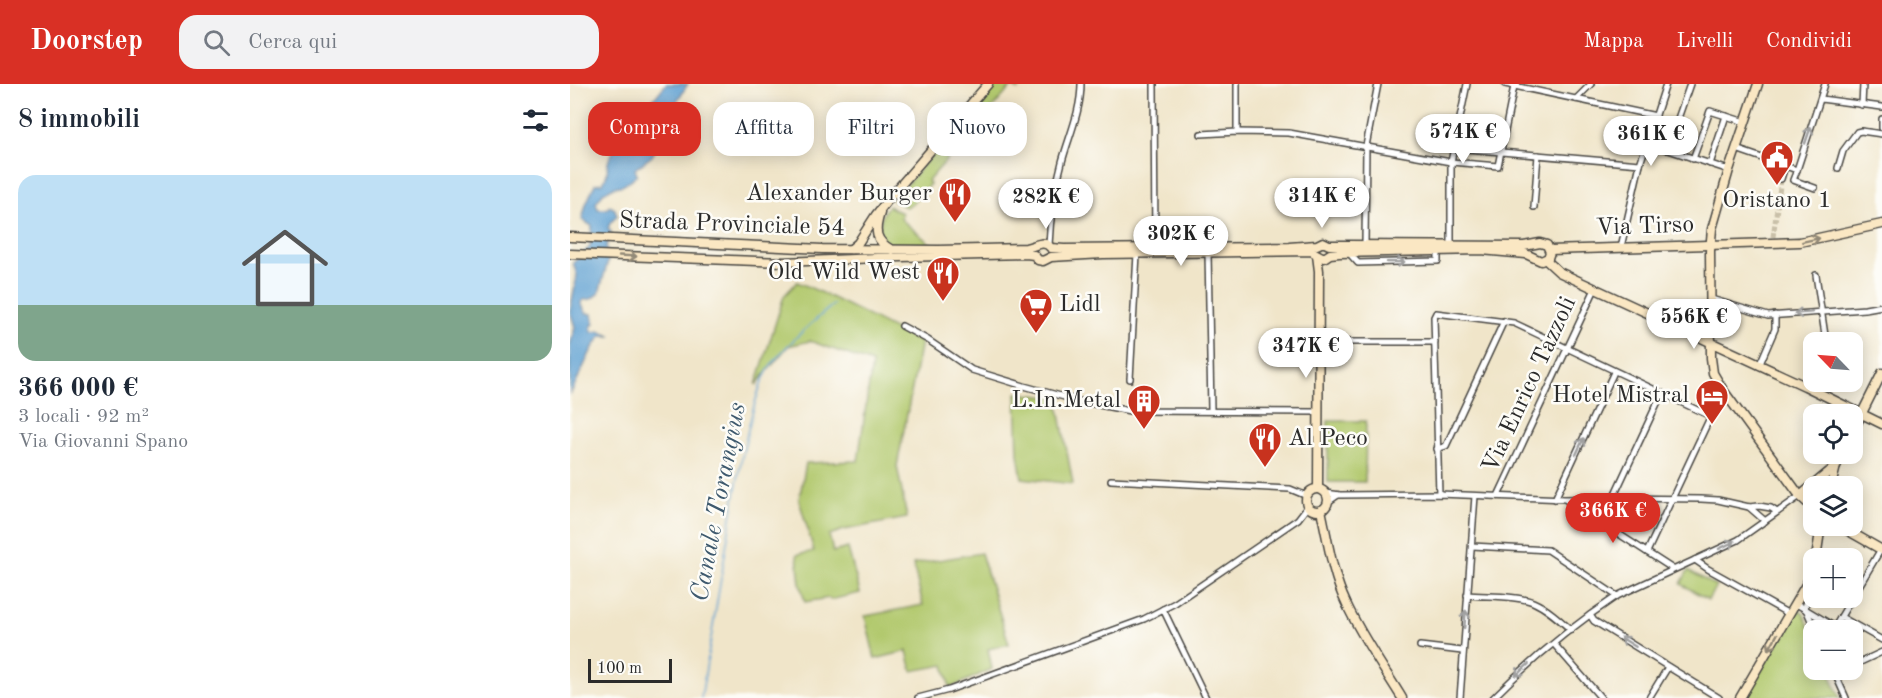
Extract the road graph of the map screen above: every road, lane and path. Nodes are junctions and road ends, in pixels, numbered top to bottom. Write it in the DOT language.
graph roads {
  1 [pos="988,84"];
  2 [pos="1081,84"];
  3 [pos="1154,84"];
  4 [pos="1237,84"];
  5 [pos="1378,84"];
  6 [pos="1467,84"];
  7 [pos="1505,84"];
  8 [pos="1591,84"];
  9 [pos="1666,84"];
  10 [pos="1690,84"];
  11 [pos="1825,84"];
  12 [pos="1863,84"];
  13 [pos="1515,85"];
  14 [pos="1755,85"];
  15 [pos="1576,99"];
  16 [pos="1821,99"];
  17 [pos="1862,105"];
  18 [pos="1882,107"];
  19 [pos="1656,116"];
  20 [pos="1726,116"];
  21 [pos="1882,119"];
  22 [pos="1745,122"];
  23 [pos="1882,128"];
  24 [pos="1237,132"];
  25 [pos="1201,134"];
  26 [pos="1882,134"];
  27 [pos="1647,143"];
  28 [pos="1366,146"];
  29 [pos="1455,148"];
  30 [pos="1736,149"];
  31 [pos="1667,150"];
  32 [pos="1501,152"];
  33 [pos="1538,155"];
  34 [pos="1693,159"];
  35 [pos="1451,162"];
  36 [pos="1640,164"];
  37 [pos="1710,164"];
  38 [pos="1785,166"];
  39 [pos="1838,168"];
  40 [pos="1729,170"];
  41 [pos="1797,170"];
  42 [pos="1780,179"];
  43 [pos="1815,188"];
  44 [pos="1534,207"];
  45 [pos="882,208"];
  46 [pos="1882,224"];
  47 [pos="1050,231"];
  48 [pos="570,237"];
  49 [pos="1365,245"];
  50 [pos="1535,245"];
  51 [pos="1710,245"];
  52 [pos="1451,246"];
  53 [pos="1621,247"];
  54 [pos="1036,248"];
  55 [pos="1155,248"];
  56 [pos="851,249"];
  57 [pos="1050,250"];
  58 [pos="1550,250"];
  59 [pos="1317,251"];
  60 [pos="897,252"];
  61 [pos="1329,252"];
  62 [pos="1208,253"];
  63 [pos="570,254"];
  64 [pos="1137,254"];
  65 [pos="1534,258"];
  66 [pos="1546,260"];
  67 [pos="1319,268"];
  68 [pos="1816,275"];
  69 [pos="1595,289"];
  70 [pos="1711,299"];
  71 [pos="1882,306"];
  72 [pos="1822,311"];
  73 [pos="1775,315"];
  74 [pos="1504,321"];
  75 [pos="902,326"];
  76 [pos="1825,332"];
  77 [pos="1319,342"];
  78 [pos="1435,342"];
  79 [pos="1711,344"];
  80 [pos="1567,349"];
  81 [pos="1759,366"];
  82 [pos="1614,372"];
  83 [pos="1882,373"];
  84 [pos="1130,380"];
  85 [pos="1803,385"];
  86 [pos="1723,390"];
  87 [pos="1817,392"];
  88 [pos="1662,393"];
  89 [pos="1840,404"];
  90 [pos="1211,410"];
  91 [pos="1319,412"];
  92 [pos="1863,413"];
  93 [pos="1863,415"];
  94 [pos="1710,416"];
  95 [pos="1882,424"];
  96 [pos="1437,449"];
  97 [pos="1111,480"];
  98 [pos="1439,494"];
  99 [pos="1803,494"];
  100 [pos="1324,495"];
  101 [pos="1307,496"];
  102 [pos="1475,496"];
  103 [pos="1498,496"];
  104 [pos="1800,496"];
  105 [pos="1613,498"];
  106 [pos="1671,498"];
  107 [pos="1555,499"];
  108 [pos="1565,499"];
  109 [pos="1803,499"];
  110 [pos="1308,506"];
  111 [pos="1749,507"];
  112 [pos="1321,510"];
  113 [pos="1777,512"];
  114 [pos="1765,521"];
  115 [pos="1858,536"];
  116 [pos="1472,546"];
  117 [pos="1882,549"];
  118 [pos="1647,552"];
  119 [pos="1695,560"];
  120 [pos="1673,569"];
  121 [pos="1803,589"];
  122 [pos="1467,595"];
  123 [pos="1617,596"];
  124 [pos="1795,603"];
  125 [pos="1803,607"];
  126 [pos="1805,608"];
  127 [pos="1163,609"];
  128 [pos="1789,614"];
  129 [pos="1590,615"];
  130 [pos="1818,616"];
  131 [pos="1841,617"];
  132 [pos="1811,620"];
  133 [pos="1814,620"];
  134 [pos="1823,620"];
  135 [pos="1839,620"];
  136 [pos="1571,630"];
  137 [pos="1882,640"];
  138 [pos="1554,644"];
  139 [pos="1420,646"];
  140 [pos="1462,651"];
  141 [pos="1882,652"];
  142 [pos="1863,661"];
  143 [pos="1668,666"];
  144 [pos="1838,680"];
  145 [pos="918,698"];
  146 [pos="1206,698"];
  147 [pos="1402,698"];
  148 [pos="1460,698"];
  149 [pos="1493,698"];
  150 [pos="1601,698"];
  151 [pos="1648,698"];
  152 [pos="1719,698"];
  153 [pos="1740,698"];
  154 [pos="1846,698"];
  1 -- 45 [label="main road"];
  2 -- 47 [label="street"];
  3 -- 55 [label="street"];
  4 -- 24 [label="street"];
  5 -- 28 [label="street"];
  6 -- 29 [label="street"];
  7 -- 13 [label="street"];
  8 -- 15 [label="street"];
  9 -- 19 [label="street"];
  10 -- 31 [label="street"];
  11 -- 16 [label="street"];
  12 -- 17 [label="street"];
  13 -- 15 [label="street"];
  13 -- 32 [label="street"];
  14 -- 22 [label="main road"];
  15 -- 19 [label="street"];
  16 -- 17 [label="street"];
  41 -- 16 [label="street, one-way"];
  17 -- 18 [label="street"];
  19 -- 27 [label="street"];
  20 -- 22 [label="street"];
  20 -- 34 [label="street"];
  20 -- 37 [label="street"];
  21 -- 23 [label="street"];
  22 -- 30 [label="main road"];
  24 -- 25 [label="street"];
  24 -- 28 [label="street"];
  26 -- 39 [label="street"];
  27 -- 31 [label="street"];
  27 -- 36 [label="street"];
  28 -- 35 [label="street"];
  28 -- 49 [label="street"];
  29 -- 32 [label="street"];
  29 -- 35 [label="street"];
  30 -- 38 [label="street"];
  30 -- 40 [label="main road"];
  31 -- 34 [label="street"];
  32 -- 33 [label="street"];
  32 -- 35 [label="street"];
  33 -- 36 [label="street"];
  33 -- 44 [label="street"];
  34 -- 37 [label="street"];
  35 -- 52 [label="street"];
  36 -- 53 [label="street"];
  37 -- 40 [label="street"];
  38 -- 41 [label="street"];
  38 -- 42 [label="street"];
  40 -- 51 [label="main road"];
  41 -- 43 [label="street"];
  45 -- 56 [label="main road"];
  45 -- 60 [label="main road"];
  51 -- 46 [label="main road, Via Tirso, one-way"];
  47 -- 54 [label="street"];
  47 -- 57 [label="street"];
  48 -- 56 [label="main road, Strada Provinciale 54"];
  49 -- 52 [label="main road"];
  49 -- 61 [label="main road"];
  50 -- 52 [label="main road"];
  50 -- 58 [label="main road"];
  50 -- 65 [label="main road"];
  51 -- 53 [label="main road, Via Tirso"];
  51 -- 70 [label="main road"];
  53 -- 58 [label="main road, Via Tirso"];
  54 -- 57 [label="main road"];
  54 -- 57 [label="main road"];
  54 -- 60 [label="main road"];
  55 -- 57 [label="main road"];
  55 -- 59 [label="main road"];
  56 -- 60 [label="main road, Strada Provinciale 54"];
  57 -- 64 [label="main road"];
  58 -- 66 [label="main road"];
  59 -- 61 [label="main road"];
  59 -- 61 [label="main road"];
  59 -- 62 [label="main road"];
  59 -- 67 [label="main road"];
  63 -- 60 [label="main road, one-way"];
  61 -- 65 [label="main road, one-way"];
  61 -- 67 [label="main road"];
  62 -- 64 [label="main road"];
  62 -- 90 [label="street"];
  64 -- 84 [label="street"];
  65 -- 66 [label="main road"];
  66 -- 69 [label="main road"];
  67 -- 77 [label="main road"];
  68 -- 72 [label="street"];
  69 -- 79 [label="main road"];
  69 -- 80 [label="street, Via Enrico Tazzoli"];
  70 -- 73 [label="street"];
  70 -- 79 [label="main road"];
  71 -- 72 [label="street"];
  72 -- 73 [label="street, one-way"];
  72 -- 76 [label="street"];
  73 -- 81 [label="street"];
  74 -- 78 [label="street"];
  74 -- 80 [label="street"];
  74 -- 96 [label="street"];
  75 -- 90 [label="street"];
  77 -- 78 [label="street"];
  77 -- 91 [label="main road"];
  78 -- 96 [label="street"];
  79 -- 81 [label="main road"];
  79 -- 86 [label="main road"];
  80 -- 82 [label="street"];
  80 -- 103 [label="street, Via Enrico Tazzoli"];
  81 -- 85 [label="main road"];
  82 -- 88 [label="street"];
  107 -- 82 [label="street, one-way"];
  83 -- 92 [label="main road"];
  86 -- 94 [label="street"];
  86 -- 104 [label="main road"];
  87 -- 89 [label="main road"];
  88 -- 94 [label="street"];
  88 -- 105 [label="street"];
  90 -- 91 [label="street"];
  91 -- 100 [label="main road"];
  93 -- 95 [label="main road"];
  94 -- 106 [label="street"];
  96 -- 98 [label="street"];
  97 -- 101 [label="street"];
  98 -- 100 [label="street"];
  98 -- 102 [label="street"];
  99 -- 104 [label="main road"];
  100 -- 101 [label="main road"];
  100 -- 112 [label="main road"];
  101 -- 110 [label="main road"];
  102 -- 103 [label="street"];
  102 -- 116 [label="street"];
  103 -- 107 [label="street"];
  104 -- 109 [label="main road"];
  104 -- 113 [label="street"];
  105 -- 106 [label="street"];
  105 -- 108 [label="street"];
  106 -- 111 [label="street"];
  106 -- 118 [label="street"];
  107 -- 108 [label="street"];
  108 -- 118 [label="street"];
  110 -- 112 [label="main road"];
  110 -- 127 [label="street"];
  111 -- 113 [label="street"];
  111 -- 114 [label="street"];
  112 -- 147 [label="main road"];
  113 -- 114 [label="street"];
  119 -- 114 [label="street, one-way"];
  115 -- 117 [label="main road"];
  116 -- 122 [label="street"];
  116 -- 123 [label="street"];
  117 -- 131 [label="street"];
  118 -- 120 [label="street"];
  119 -- 120 [label="street"];
  119 -- 128 [label="street"];
  120 -- 123 [label="street"];
  121 -- 124 [label="main road"];
  122 -- 136 [label="street"];
  140 -- 122 [label="street, one-way"];
  123 -- 129 [label="street"];
  124 -- 125 [label="street"];
  124 -- 128 [label="main road"];
  126 -- 130 [label="street"];
  126 -- 132 [label="street"];
  127 -- 145 [label="street"];
  127 -- 146 [label="street"];
  128 -- 153 [label="main road, one-way"];
  129 -- 136 [label="street"];
  143 -- 129 [label="street, one-way"];
  130 -- 133 [label="street"];
  130 -- 134 [label="street"];
  131 -- 135 [label="street"];
  131 -- 137 [label="street"];
  136 -- 138 [label="street"];
  138 -- 149 [label="street, one-way"];
  138 -- 150 [label="street"];
  139 -- 140 [label="street"];
  140 -- 148 [label="street"];
  141 -- 142 [label="street"];
  143 -- 151 [label="street"];
  143 -- 152 [label="street"];
  144 -- 154 [label="street"];
}
